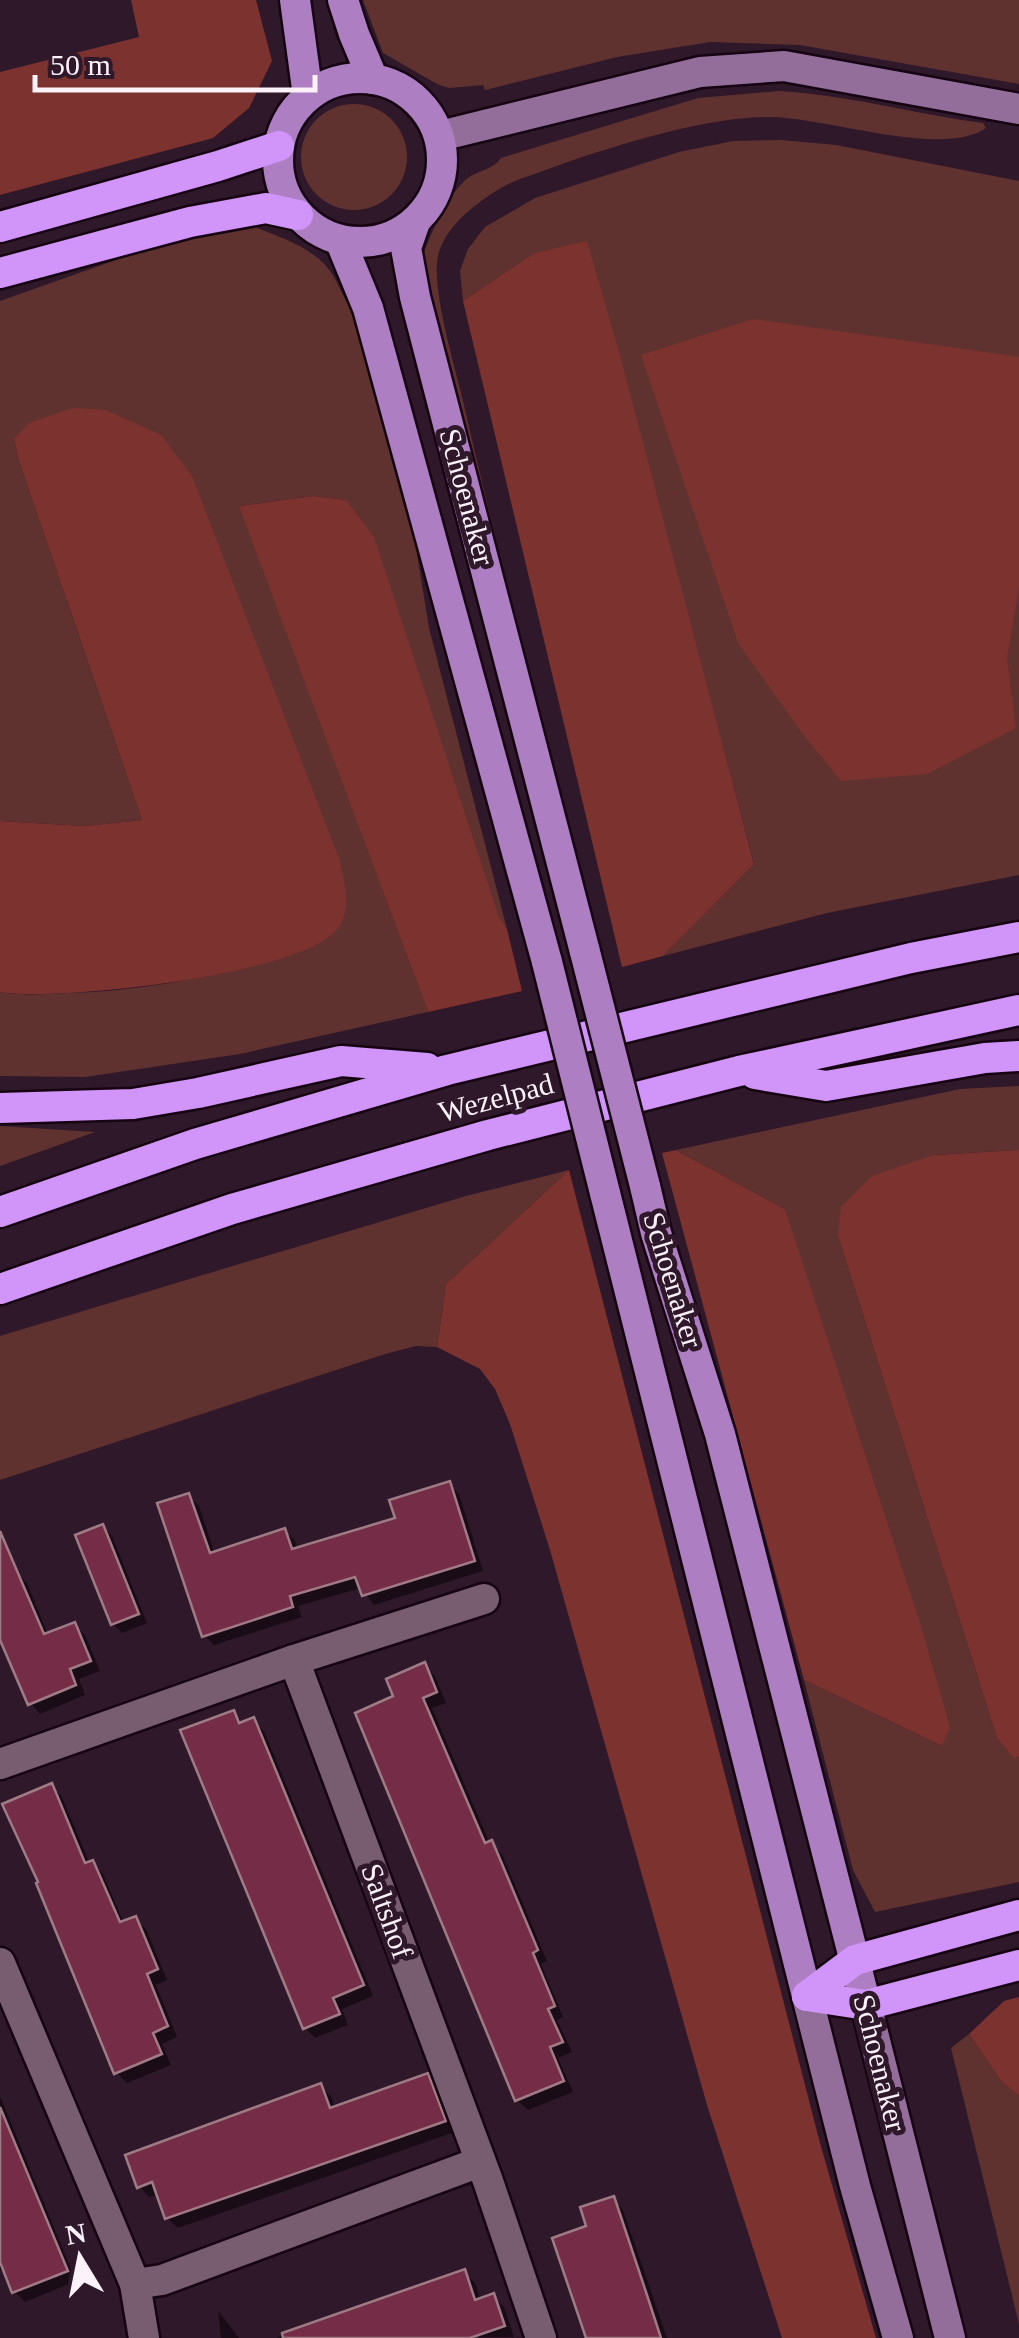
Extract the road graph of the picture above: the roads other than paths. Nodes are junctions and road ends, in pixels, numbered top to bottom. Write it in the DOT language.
graph roads {
  1 [pos="295,0"];
  2 [pos="344,0"];
  3 [pos="374,79"];
  4 [pos="308,96"];
  5 [pos="1019,110"];
  6 [pos="440,136"];
  7 [pos="278,146"];
  8 [pos="298,216"];
  9 [pos="416,222"];
  10 [pos="0,227"];
  11 [pos="340,240"];
  12 [pos="0,273"];
  13 [pos="1019,936"];
  14 [pos="1019,1010"];
  15 [pos="1019,1056"];
  16 [pos="448,1070"];
  17 [pos="739,1071"];
  18 [pos="0,1108"];
  19 [pos="0,1212"];
  20 [pos="0,1289"];
  21 [pos="484,1599"];
  22 [pos="294,1660"];
  23 [pos="0,1764"];
  24 [pos="1019,1915"];
  25 [pos="855,1960"];
  26 [pos="0,1963"];
  27 [pos="1019,1965"];
  28 [pos="807,1996"];
  29 [pos="866,2005"];
  30 [pos="480,2162"];
  31 [pos="135,2284"];
  32 [pos="141,2337"];
  33 [pos="540,2338"];
  34 [pos="898,2338"];
  35 [pos="950,2338"];
  1 -- 4 [label="main road"];
  2 -- 3 [label="main road"];
  3 -- 4 [label="main road"];
  3 -- 6 [label="main road"];
  4 -- 7 [label="main road"];
  5 -- 6 [label="main road"];
  6 -- 9 [label="main road"];
  7 -- 8 [label="main road"];
  7 -- 10 [label="highway"];
  8 -- 11 [label="main road"];
  8 -- 12 [label="highway"];
  9 -- 11 [label="main road"];
  9 -- 25 [label="main road, Schoenaker, bridge"];
  11 -- 28 [label="main road, Schoenaker, bridge"];
  13 -- 16 [label="highway, Wezelpad"];
  14 -- 17 [label="highway, Wezelpad"];
  15 -- 17 [label="highway"];
  16 -- 18 [label="highway"];
  16 -- 19 [label="highway, Wezelpad"];
  17 -- 20 [label="highway, Wezelpad"];
  21 -- 22 [label="street"];
  22 -- 23 [label="street"];
  22 -- 30 [label="street, Saltshof"];
  24 -- 25 [label="highway"];
  25 -- 28 [label="highway"];
  25 -- 29 [label="main road, Schoenaker"];
  26 -- 31 [label="street"];
  27 -- 29 [label="highway"];
  28 -- 29 [label="highway"];
  28 -- 34 [label="main road, Schoenaker"];
  29 -- 35 [label="main road, Schoenaker"];
  30 -- 31 [label="street"];
  30 -- 33 [label="street, Saltshof"];
  31 -- 32 [label="street"];
}
